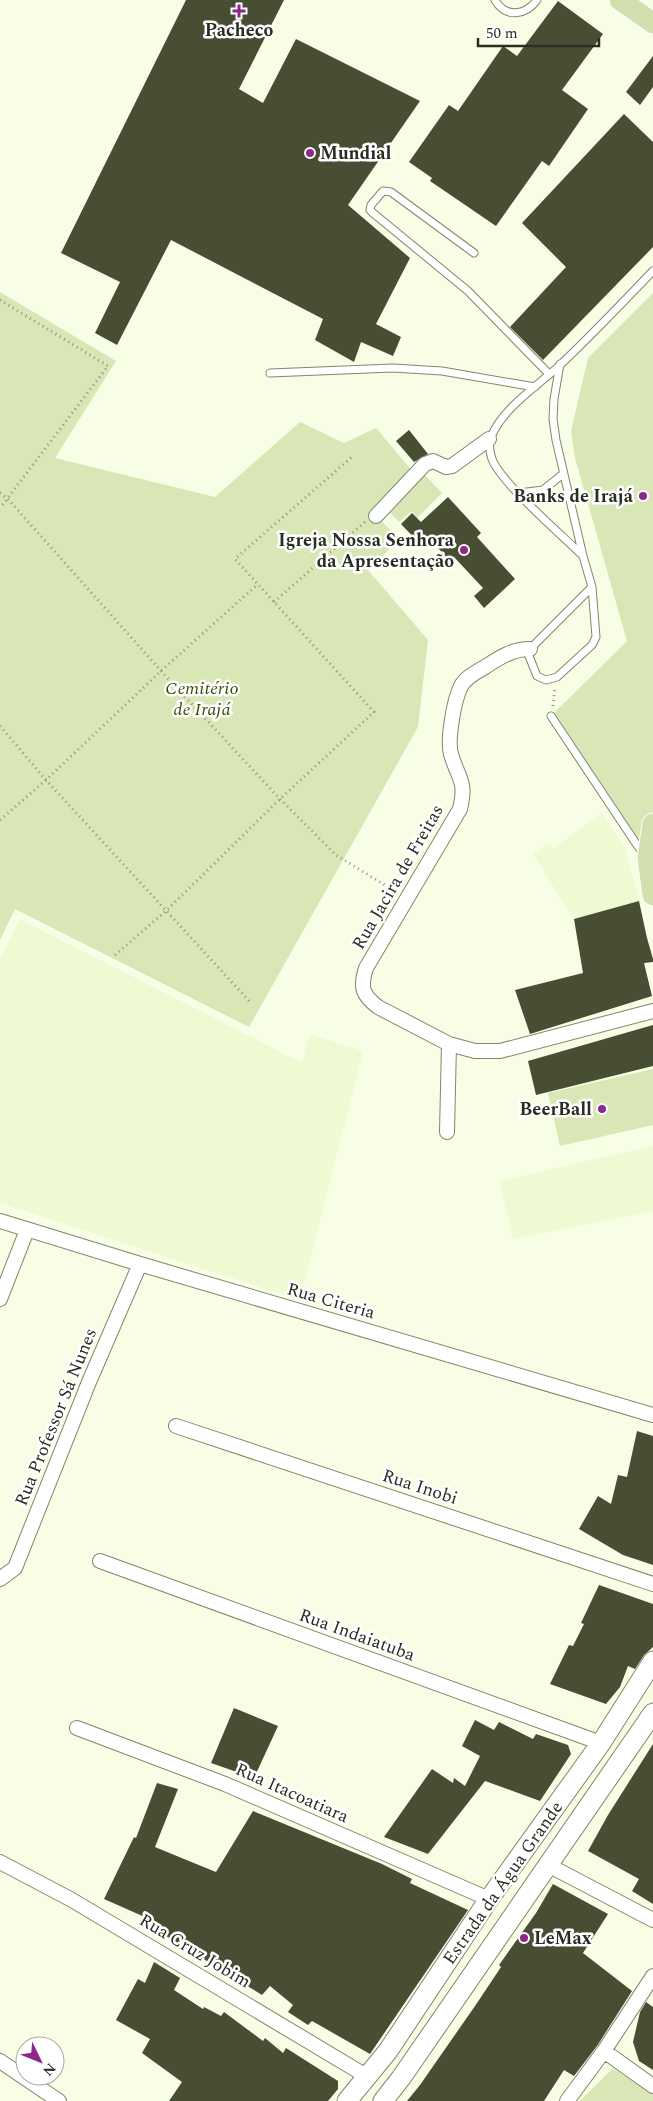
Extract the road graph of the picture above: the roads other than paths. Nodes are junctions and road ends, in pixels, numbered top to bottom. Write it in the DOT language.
graph roads {
  1 [pos="496,0"];
  2 [pos="537,0"];
  3 [pos="620,0"];
  4 [pos="653,23"];
  5 [pos="474,253"];
  6 [pos="653,271"];
  7 [pos="560,364"];
  8 [pos="270,373"];
  9 [pos="549,374"];
  10 [pos="535,387"];
  11 [pos="489,439"];
  12 [pos="563,474"];
  13 [pos="518,493"];
  14 [pos="376,516"];
  15 [pos="583,556"];
  16 [pos="592,587"];
  17 [pos="530,649"];
  18 [pos="551,716"];
  19 [pos="653,824"];
  20 [pos="648,858"];
  21 [pos="653,895"];
  22 [pos="653,1011"];
  23 [pos="449,1044"];
  24 [pos="447,1132"];
  25 [pos="0,1221"];
  26 [pos="27,1230"];
  27 [pos="140,1264"];
  28 [pos="0,1299"];
  29 [pos="653,1414"];
  30 [pos="176,1426"];
  31 [pos="100,1561"];
  32 [pos="0,1579"];
  33 [pos="653,1584"];
  34 [pos="653,1661"];
  35 [pos="653,1713"];
  36 [pos="77,1728"];
  37 [pos="601,1743"];
  38 [pos="0,1862"];
  39 [pos="548,1865"];
  40 [pos="489,1899"];
  41 [pos="653,1920"];
  42 [pos="653,1976"];
  43 [pos="604,2051"];
  44 [pos="0,2061"];
  45 [pos="368,2077"];
  46 [pos="653,2086"];
  47 [pos="59,2101"];
  48 [pos="347,2101"];
  49 [pos="383,2101"];
  50 [pos="567,2101"];
  1 -- 2 [label="lane"];
  3 -- 4 [label="main road"];
  5 -- 9 [label="lane"];
  6 -- 7 [label="lane"];
  7 -- 9 [label="lane"];
  7 -- 12 [label="lane"];
  8 -- 10 [label="lane"];
  9 -- 10 [label="lane"];
  10 -- 11 [label="lane"];
  11 -- 13 [label="lane"];
  11 -- 14 [label="street"];
  12 -- 13 [label="lane"];
  12 -- 15 [label="lane"];
  13 -- 15 [label="lane"];
  15 -- 16 [label="lane"];
  16 -- 17 [label="lane"];
  16 -- 17 [label="lane"];
  17 -- 23 [label="street, Rua Jacira de Freitas"];
  18 -- 20 [label="lane"];
  19 -- 20 [label="main road"];
  20 -- 21 [label="main road"];
  22 -- 23 [label="street"];
  23 -- 24 [label="street"];
  25 -- 26 [label="street, Rua Citeria"];
  26 -- 27 [label="street, Rua Citeria"];
  26 -- 28 [label="street"];
  27 -- 29 [label="street, Rua Citeria"];
  27 -- 32 [label="street, Rua Professor Sá Nunes"];
  30 -- 33 [label="street, Rua Inobi"];
  31 -- 37 [label="street, Rua Indaiatuba"];
  34 -- 37 [label="main road, Estrada da Água Grande"];
  35 -- 39 [label="main road, Estrada da Água Grande"];
  36 -- 40 [label="street, Rua Itacoatiara"];
  37 -- 40 [label="main road, Estrada da Água Grande"];
  38 -- 45 [label="street, Rua Cruz Jobim"];
  39 -- 41 [label="street"];
  39 -- 49 [label="main road, Estrada da Água Grande"];
  40 -- 45 [label="main road, Estrada da Água Grande"];
  42 -- 43 [label="street"];
  43 -- 46 [label="street"];
  43 -- 50 [label="street"];
  44 -- 47 [label="street"];
  45 -- 48 [label="main road, Estrada da Água Grande"];
}
